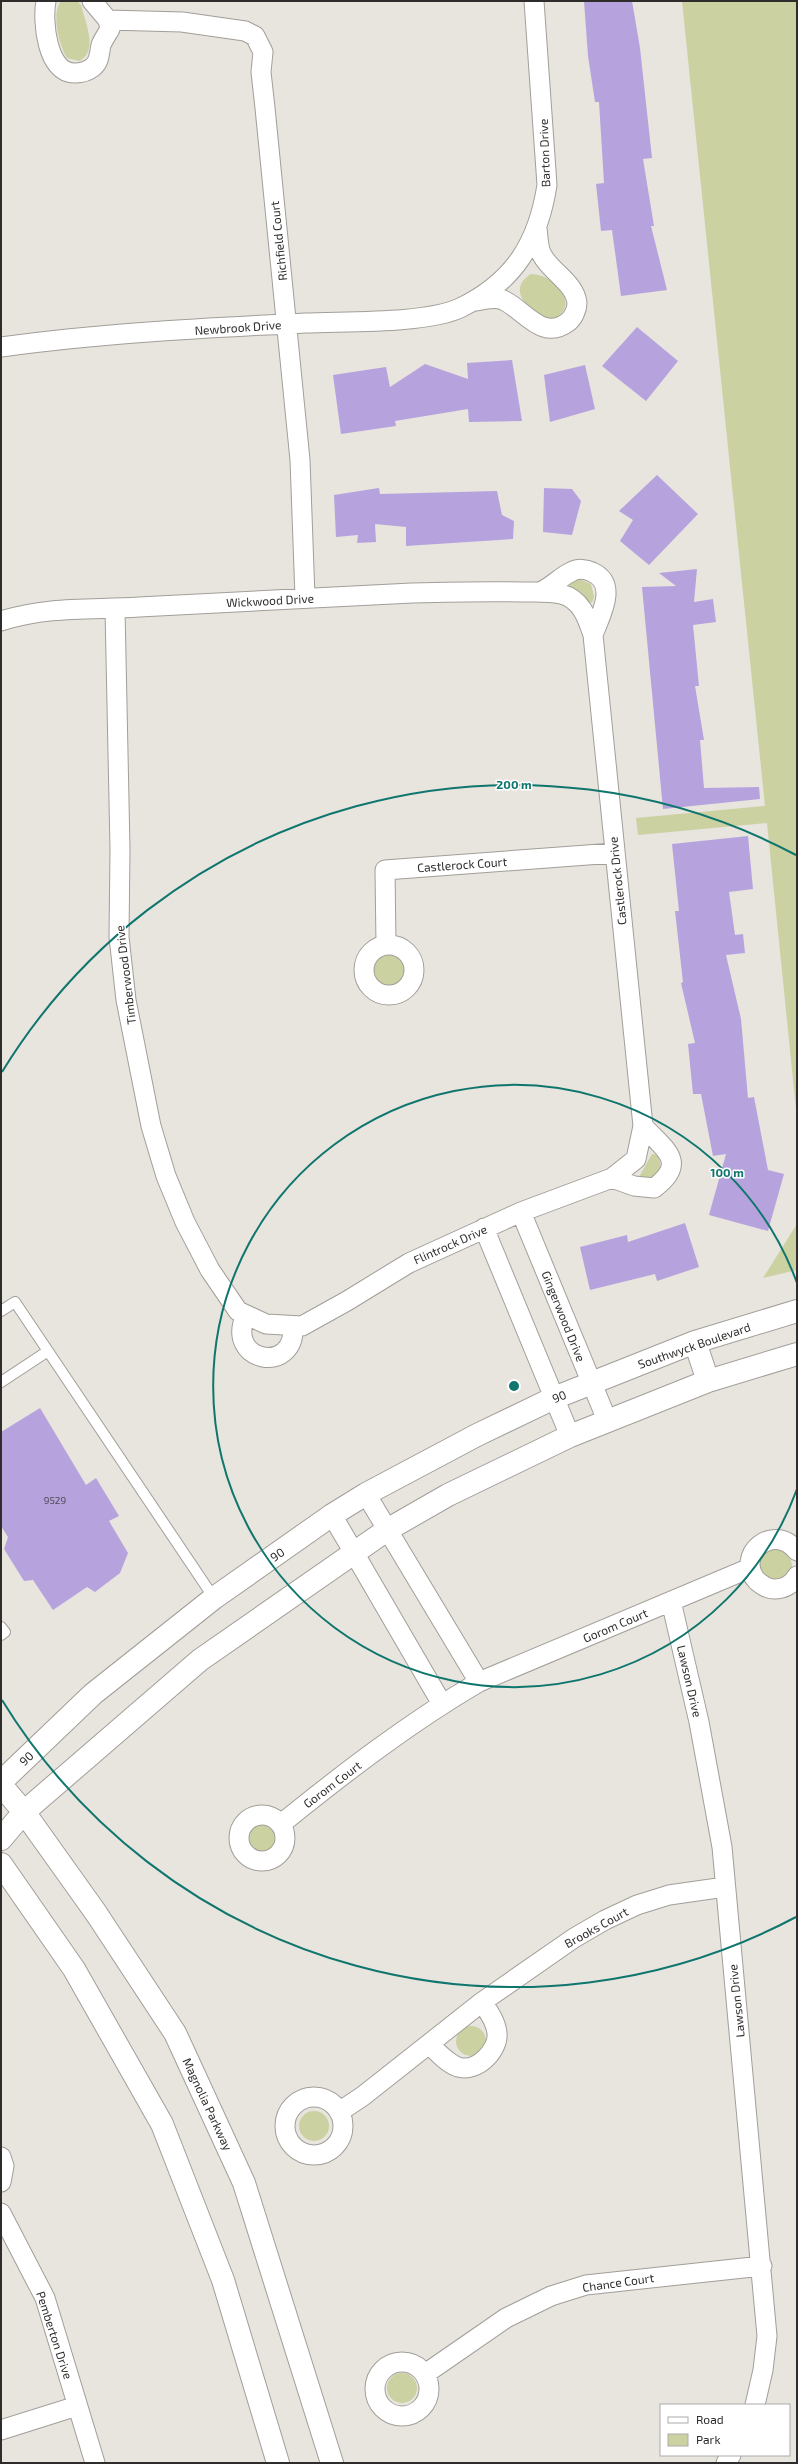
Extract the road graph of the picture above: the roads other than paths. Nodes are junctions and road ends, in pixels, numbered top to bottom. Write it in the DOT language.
graph roads {
  1 [pos="46,1"];
  2 [pos="92,1"];
  3 [pos="534,1"];
  4 [pos="108,20"];
  5 [pos="537,228"];
  6 [pos="472,302"];
  7 [pos="287,324"];
  8 [pos="1,347"];
  9 [pos="598,574"];
  10 [pos="540,592"];
  11 [pos="304,597"];
  12 [pos="576,600"];
  13 [pos="114,609"];
  14 [pos="1,621"];
  15 [pos="594,636"];
  16 [pos="614,852"];
  17 [pos="386,945"];
  18 [pos="643,1126"];
  19 [pos="636,1159"];
  20 [pos="612,1178"];
  21 [pos="521,1212"];
  22 [pos="484,1228"];
  23 [pos="1,1311"];
  24 [pos="797,1311"];
  25 [pos="246,1315"];
  26 [pos="266,1324"];
  27 [pos="293,1326"];
  28 [pos="695,1342"];
  29 [pos="48,1351"];
  30 [pos="797,1354"];
  31 [pos="708,1381"];
  32 [pos="1,1382"];
  33 [pos="591,1382"];
  34 [pos="554,1398"];
  35 [pos="607,1420"];
  36 [pos="570,1436"];
  37 [pos="366,1494"];
  38 [pos="332,1515"];
  39 [pos="387,1530"];
  40 [pos="797,1551"];
  41 [pos="353,1552"];
  42 [pos="750,1568"];
  43 [pos="797,1576"];
  44 [pos="214,1598"];
  45 [pos="671,1601"];
  46 [pos="1,1627"];
  47 [pos="1,1635"];
  48 [pos="479,1682"];
  49 [pos="442,1704"];
  50 [pos="1,1782"];
  51 [pos="1,1785"];
  52 [pos="24,1812"];
  53 [pos="281,1824"];
  54 [pos="1,1839"];
  55 [pos="1,1864"];
  56 [pos="725,1888"];
  57 [pos="482,2002"];
  58 [pos="429,2044"];
  59 [pos="339,2112"];
  60 [pos="1,2157"];
  61 [pos="1,2182"];
  62 [pos="1,2213"];
  63 [pos="762,2266"];
  64 [pos="425,2374"];
  65 [pos="755,2404"];
  66 [pos="77,2406"];
  67 [pos="1,2430"];
  68 [pos="95,2463"];
  69 [pos="278,2463"];
  70 [pos="332,2463"];
  1 -- 4 [label="street"];
  2 -- 4 [label="street"];
  3 -- 5 [label="street, Barton Drive"];
  4 -- 7 [label="street, Richfield Court"];
  5 -- 6 [label="street, Barton Drive"];
  5 -- 6 [label="street"];
  6 -- 7 [label="street, Newbrook Drive"];
  7 -- 8 [label="street, Newbrook Drive"];
  7 -- 11 [label="street, Richfield Court"];
  9 -- 10 [label="street, Wickwood Drive"];
  9 -- 15 [label="street, Castlerock Drive"];
  10 -- 11 [label="street, Wickwood Drive"];
  10 -- 12 [label="street, Wickwood Drive"];
  11 -- 13 [label="street, Wickwood Drive"];
  12 -- 15 [label="street, Castlerock Drive"];
  13 -- 14 [label="street, Wickwood Drive"];
  13 -- 25 [label="street, Timberwood Drive"];
  15 -- 16 [label="street, Castlerock Drive"];
  16 -- 17 [label="street, Castlerock Court"];
  16 -- 18 [label="street, Castlerock Drive"];
  18 -- 19 [label="street, Castlerock Drive"];
  18 -- 20 [label="street"];
  19 -- 20 [label="street, Flintrock Drive"];
  20 -- 21 [label="street, Flintrock Drive"];
  21 -- 22 [label="street, Flintrock Drive"];
  21 -- 33 [label="street, Gingerwood Drive"];
  22 -- 27 [label="street, Flintrock Drive"];
  22 -- 34 [label="street"];
  23 -- 29 [label="lane"];
  24 -- 28 [label="street, Southwyck Boulevard"];
  25 -- 26 [label="street, Timberwood Drive"];
  25 -- 27 [label="street"];
  26 -- 27 [label="street, Flintrock Drive"];
  28 -- 31 [label="street"];
  28 -- 33 [label="street, Southwyck Boulevard"];
  29 -- 32 [label="lane"];
  29 -- 44 [label="lane"];
  30 -- 31 [label="street"];
  31 -- 35 [label="street"];
  33 -- 34 [label="street, 90"];
  33 -- 35 [label="street, Gingerwood Drive"];
  34 -- 36 [label="street"];
  34 -- 37 [label="street, 90"];
  35 -- 36 [label="street"];
  36 -- 39 [label="street"];
  37 -- 38 [label="street, 90"];
  37 -- 39 [label="street"];
  38 -- 41 [label="street"];
  38 -- 44 [label="street, 90"];
  39 -- 41 [label="street"];
  39 -- 48 [label="street"];
  40 -- 42 [label="street"];
  41 -- 49 [label="street"];
  41 -- 52 [label="street"];
  42 -- 43 [label="street"];
  42 -- 45 [label="street, Gorom Court"];
  44 -- 50 [label="street, 90"];
  45 -- 48 [label="street, Gorom Court"];
  45 -- 56 [label="street, Lawson Drive"];
  46 -- 47 [label="lane"];
  48 -- 49 [label="street, Gorom Court"];
  49 -- 53 [label="street, Gorom Court"];
  51 -- 52 [label="street, Magnolia Parkway"];
  52 -- 54 [label="street"];
  52 -- 70 [label="street, Magnolia Parkway"];
  55 -- 69 [label="street"];
  56 -- 57 [label="street, Brooks Court"];
  56 -- 63 [label="street, Lawson Drive"];
  57 -- 58 [label="street, Brooks Court"];
  57 -- 58 [label="street"];
  58 -- 59 [label="street, Brooks Court"];
  60 -- 61 [label="street"];
  62 -- 66 [label="street, Pemberton Drive"];
  63 -- 64 [label="street, Chance Court"];
  63 -- 65 [label="street, Lawson Drive"];
  66 -- 67 [label="street"];
  66 -- 68 [label="street, Pemberton Drive"];
}
